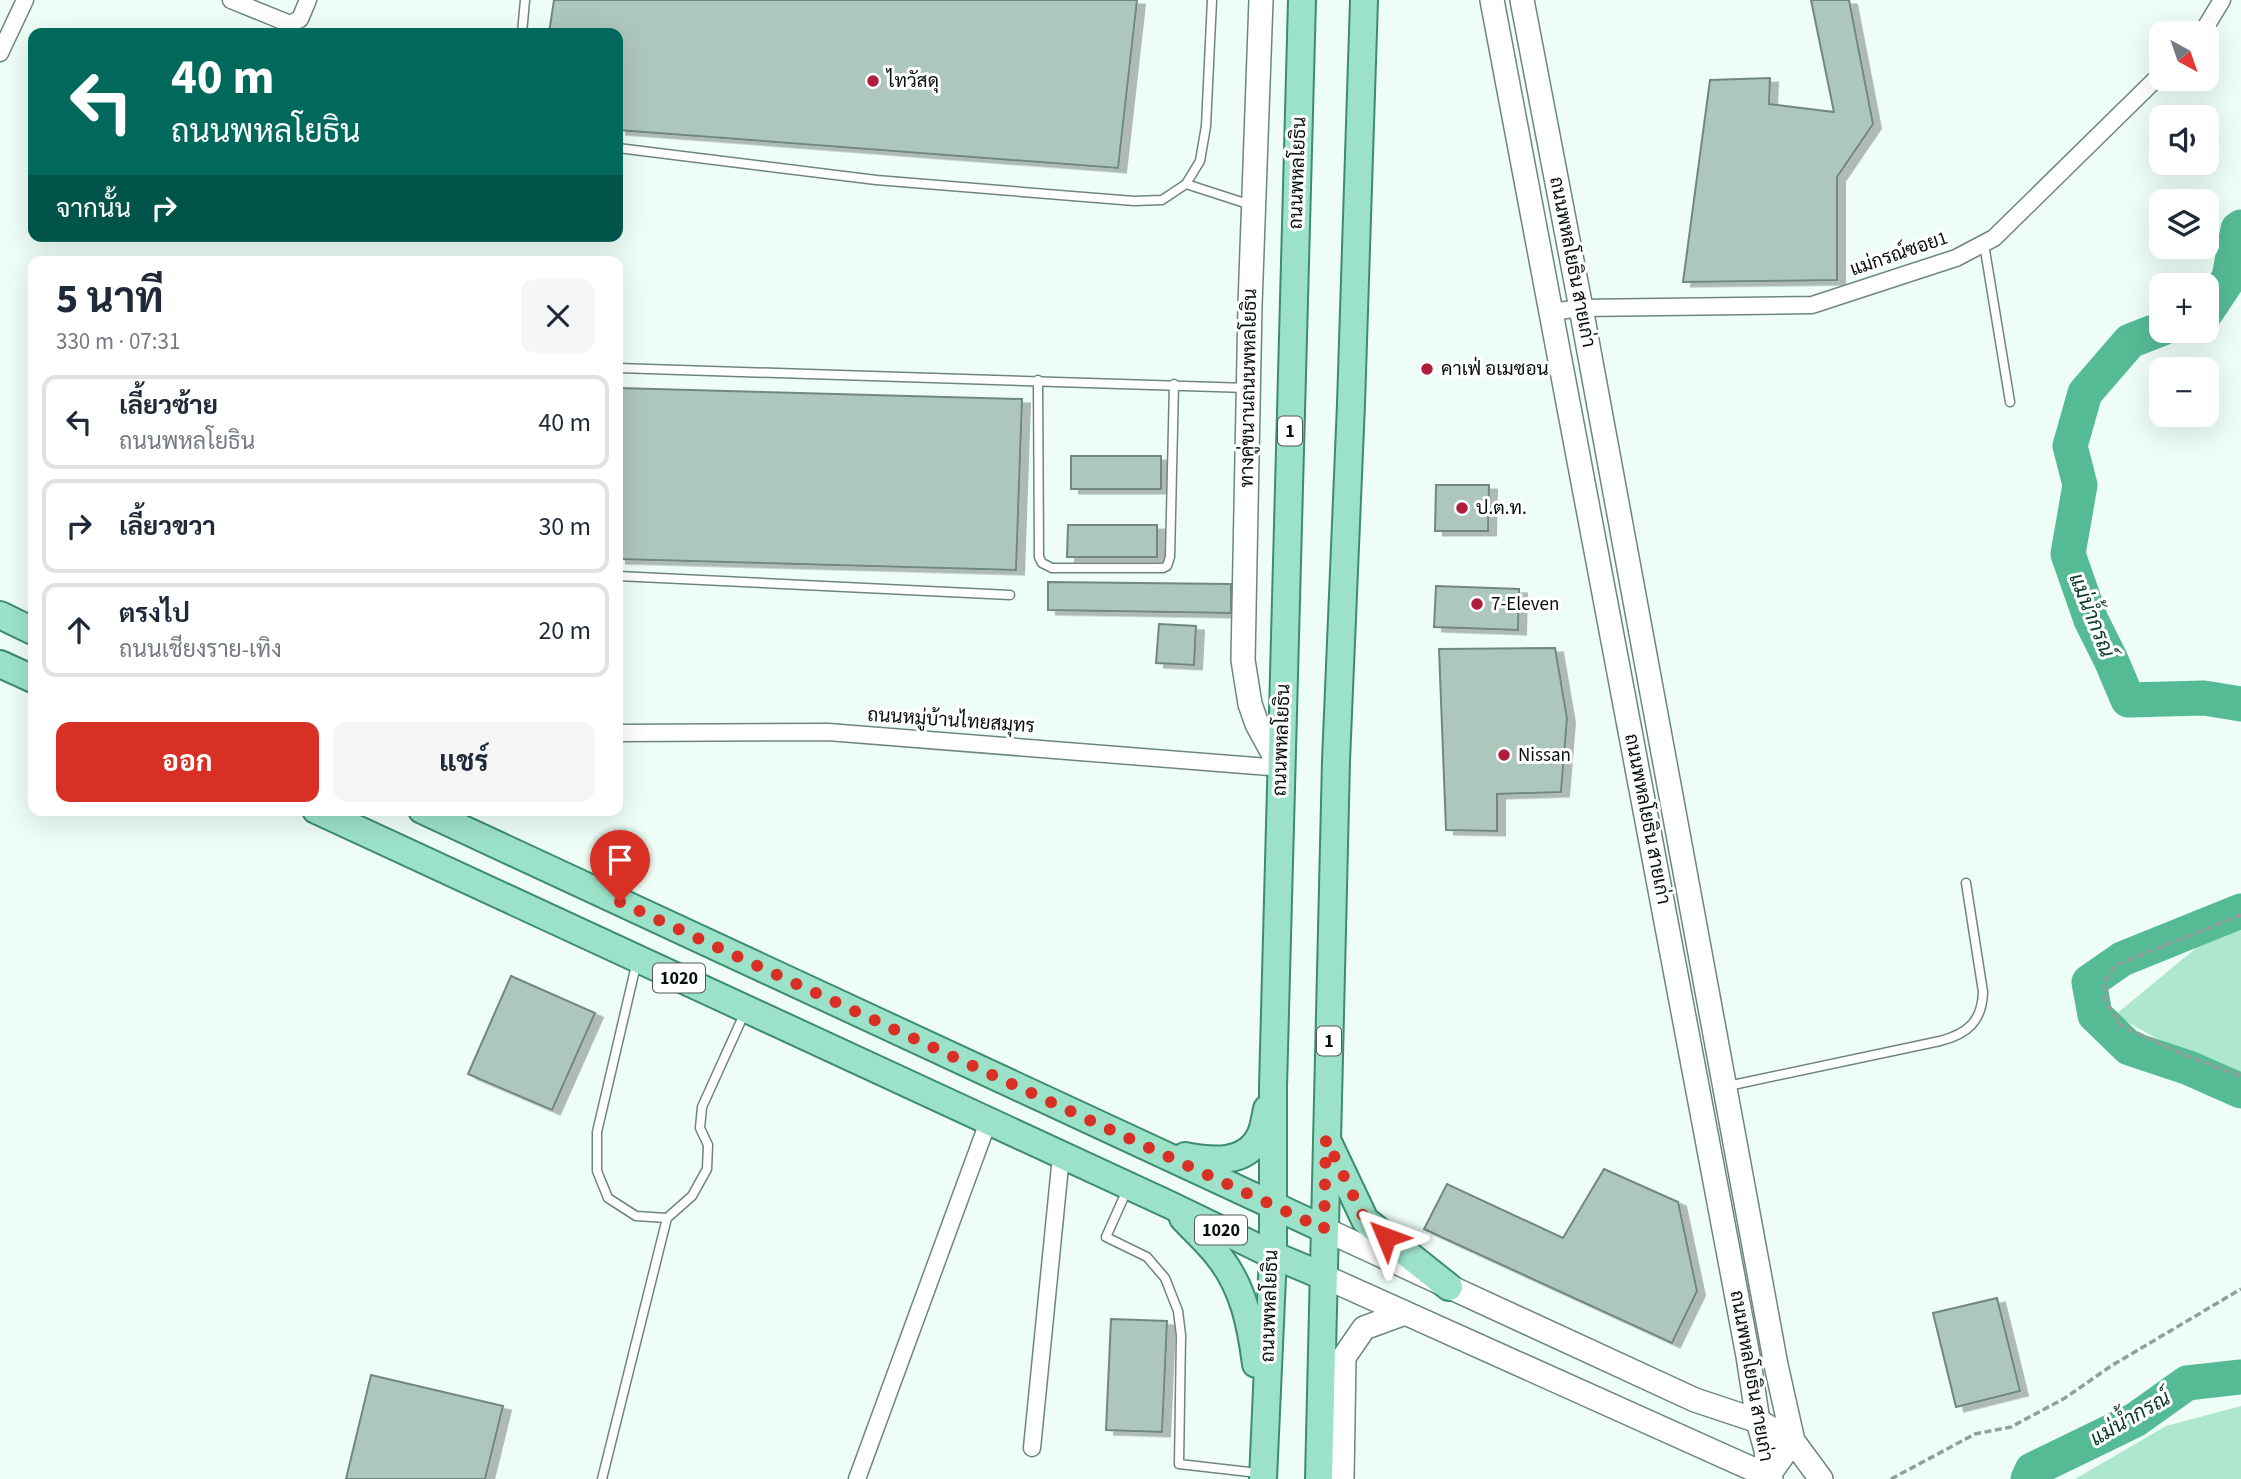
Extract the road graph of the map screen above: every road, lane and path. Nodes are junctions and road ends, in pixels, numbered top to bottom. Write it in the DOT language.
graph roads {
  1 [pos="26,0"];
  2 [pos="231,0"];
  3 [pos="308,0"];
  4 [pos="525,0"];
  5 [pos="1212,0"];
  6 [pos="1261,0"];
  7 [pos="1302,0"];
  8 [pos="1364,0"];
  9 [pos="1492,0"];
  10 [pos="1522,0"];
  11 [pos="2222,0"];
  12 [pos="2209,21"];
  13 [pos="522,28"];
  14 [pos="0,52"];
  15 [pos="2149,86"];
  16 [pos="623,149"];
  17 [pos="1186,184"];
  18 [pos="1254,206"];
  19 [pos="1984,244"];
  20 [pos="1581,308"];
  21 [pos="1551,312"];
  22 [pos="623,368"];
  23 [pos="1038,380"];
  24 [pos="1174,384"];
  25 [pos="1248,388"];
  26 [pos="2010,402"];
  27 [pos="623,576"];
  28 [pos="1010,595"];
  29 [pos="0,615"];
  30 [pos="28,629"];
  31 [pos="0,664"];
  32 [pos="28,677"];
  33 [pos="623,733"];
  34 [pos="1281,768"];
  35 [pos="329,816"];
  36 [pos="435,816"];
  37 [pos="1966,883"];
  38 [pos="2241,915"];
  39 [pos="637,959"];
  40 [pos="746,1010"];
  41 [pos="2241,1076"];
  42 [pos="1726,1086"];
  43 [pos="1273,1087"];
  44 [pos="988,1122"];
  45 [pos="1326,1139"];
  46 [pos="1163,1153"];
  47 [pos="1061,1156"];
  48 [pos="1128,1187"];
  49 [pos="1273,1204"];
  50 [pos="1170,1205"];
  51 [pos="667,1218"];
  52 [pos="1324,1229"];
  53 [pos="1273,1255"];
  54 [pos="1323,1276"];
  55 [pos="1449,1287"];
  56 [pos="2241,1289"];
  57 [pos="1405,1313"];
  58 [pos="1748,1356"];
  59 [pos="1695,1400"];
  60 [pos="1758,1422"];
  61 [pos="1265,1435"];
  62 [pos="1793,1441"];
  63 [pos="1032,1448"];
  64 [pos="1263,1476"];
  65 [pos="1769,1477"];
  66 [pos="601,1479"];
  67 [pos="857,1479"];
  68 [pos="1319,1479"];
  69 [pos="1342,1479"];
  70 [pos="1821,1479"];
  71 [pos="1891,1479"];
  1 -- 14 [label="street"];
  2 -- 3 [label="street"];
  4 -- 13 [label="lane"];
  5 -- 17 [label="lane"];
  6 -- 18 [label="main road, ทางคู่ขนานถนนพหลโยธิน"];
  7 -- 34 [label="main road, ถนนพหลโยธิน / 1"];
  8 -- 45 [label="main road, 1"];
  9 -- 21 [label="main road, ถนนพหลโยธิน สายเก่า"];
  10 -- 20 [label="main road, ถนนพหลโยธิน สายเก่า"];
  11 -- 12 [label="street"];
  15 -- 19 [label="street, แม่กรณ์ซอย1"];
  16 -- 17 [label="lane"];
  17 -- 18 [label="lane"];
  18 -- 25 [label="main road, ทางคู่ขนานถนนพหลโยธิน"];
  19 -- 20 [label="street, แม่กรณ์ซอย1"];
  19 -- 26 [label="lane"];
  20 -- 21 [label="street, แม่กรณ์ซอย1"];
  20 -- 42 [label="main road, ถนนพหลโยธิน สายเก่า"];
  21 -- 58 [label="main road, ถนนพหลโยธิน สายเก่า"];
  22 -- 23 [label="lane"];
  23 -- 24 [label="lane"];
  23 -- 24 [label="lane"];
  24 -- 25 [label="lane"];
  25 -- 34 [label="main road, ทางคู่ขนานถนนพหลโยธิน"];
  27 -- 28 [label="lane"];
  29 -- 30 [label="main road"];
  31 -- 32 [label="main road"];
  33 -- 34 [label="street, ถนนหมู่บ้านไทยสมุทร"];
  34 -- 43 [label="main road, ถนนพหลโยธิน / 1"];
  35 -- 39 [label="main road, 1020"];
  36 -- 46 [label="main road, 1020"];
  37 -- 42 [label="lane"];
  38 -- 41 [label="path"];
  39 -- 40 [label="main road, 1020"];
  39 -- 51 [label="lane"];
  40 -- 44 [label="main road, 1020"];
  40 -- 51 [label="lane"];
  42 -- 62 [label="main road, ถนนพหลโยธิน สายเก่า"];
  43 -- 46 [label="main road"];
  43 -- 49 [label="main road, ถนนพหลโยธิน / 1"];
  44 -- 47 [label="main road, 1020"];
  44 -- 67 [label="street"];
  45 -- 52 [label="main road, 1"];
  45 -- 55 [label="main road"];
  46 -- 49 [label="main road, 1020"];
  47 -- 48 [label="main road, 1020"];
  47 -- 63 [label="street"];
  48 -- 50 [label="main road, 1020"];
  48 -- 64 [label="lane"];
  49 -- 52 [label="main road, 1020"];
  49 -- 53 [label="main road, ถนนพหลโยธิน / 1"];
  50 -- 53 [label="main road, 1020"];
  50 -- 61 [label="main road"];
  51 -- 66 [label="lane"];
  52 -- 54 [label="main road, 1"];
  52 -- 55 [label="main road"];
  53 -- 54 [label="main road, 1020"];
  53 -- 61 [label="main road, ถนนพหลโยธิน / 1"];
  54 -- 57 [label="main road"];
  54 -- 68 [label="main road, 1"];
  55 -- 59 [label="main road"];
  56 -- 71 [label="path"];
  57 -- 65 [label="main road"];
  57 -- 69 [label="main road"];
  58 -- 59 [label="main road"];
  58 -- 60 [label="main road, ถนนพหลโยธิน สายเก่า"];
  59 -- 60 [label="main road"];
  60 -- 62 [label="main road"];
  60 -- 65 [label="main road, ถนนพหลโยธิน สายเก่า"];
  61 -- 64 [label="main road, ถนนพหลโยธิน / 1"];
  62 -- 65 [label="main road, ถนนพหลโยธิน สายเก่า"];
  62 -- 70 [label="main road"];
}
